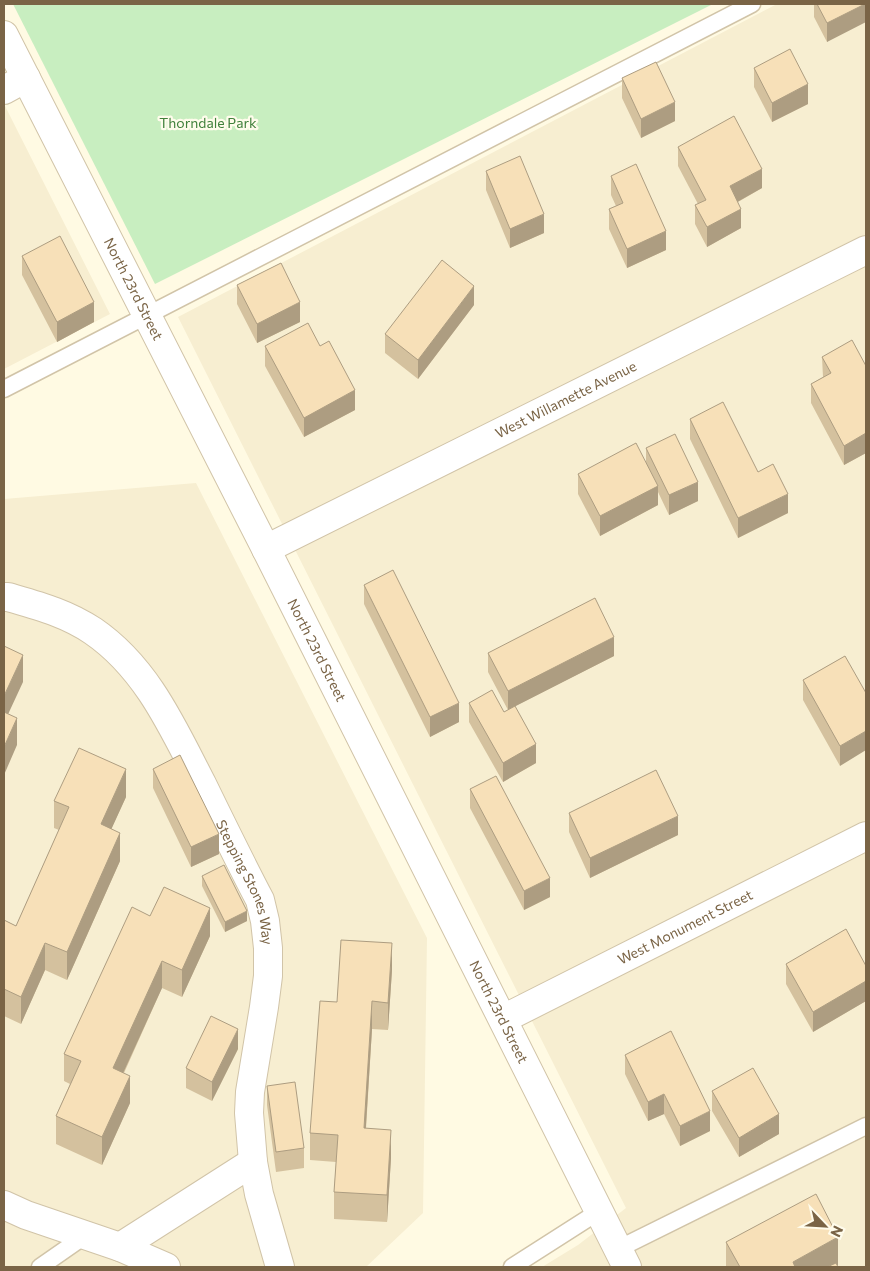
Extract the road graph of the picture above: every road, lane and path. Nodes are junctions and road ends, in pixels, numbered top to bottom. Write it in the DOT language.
graph roads {
  1 [pos="752,4"];
  2 [pos="4,35"];
  3 [pos="15,84"];
  4 [pos="866,250"];
  5 [pos="146,315"];
  6 [pos="4,389"];
  7 [pos="266,549"];
  8 [pos="4,597"];
  9 [pos="866,836"];
  10 [pos="503,1019"];
  11 [pos="866,1126"];
  12 [pos="253,1162"];
  13 [pos="4,1205"];
  14 [pos="598,1212"];
  15 [pos="86,1235"];
  16 [pos="120,1247"];
  17 [pos="622,1258"];
  18 [pos="40,1267"];
  19 [pos="166,1267"];
  20 [pos="280,1267"];
  21 [pos="512,1267"];
  1 -- 5 [label="lane"];
  2 -- 3 [label="street, North 23rd Street"];
  3 -- 5 [label="street, North 23rd Street"];
  4 -- 7 [label="street, West Willamette Avenue"];
  5 -- 6 [label="lane"];
  5 -- 7 [label="street, North 23rd Street"];
  7 -- 10 [label="street, North 23rd Street"];
  8 -- 12 [label="street, Stepping Stones Way"];
  9 -- 10 [label="street, West Monument Street"];
  10 -- 14 [label="street, North 23rd Street"];
  11 -- 17 [label="lane"];
  12 -- 16 [label="street"];
  12 -- 20 [label="street, Stepping Stones Way"];
  13 -- 15 [label="street"];
  14 -- 17 [label="street, North 23rd Street"];
  14 -- 21 [label="lane"];
  15 -- 16 [label="street"];
  15 -- 18 [label="lane"];
  16 -- 19 [label="street"];
}
